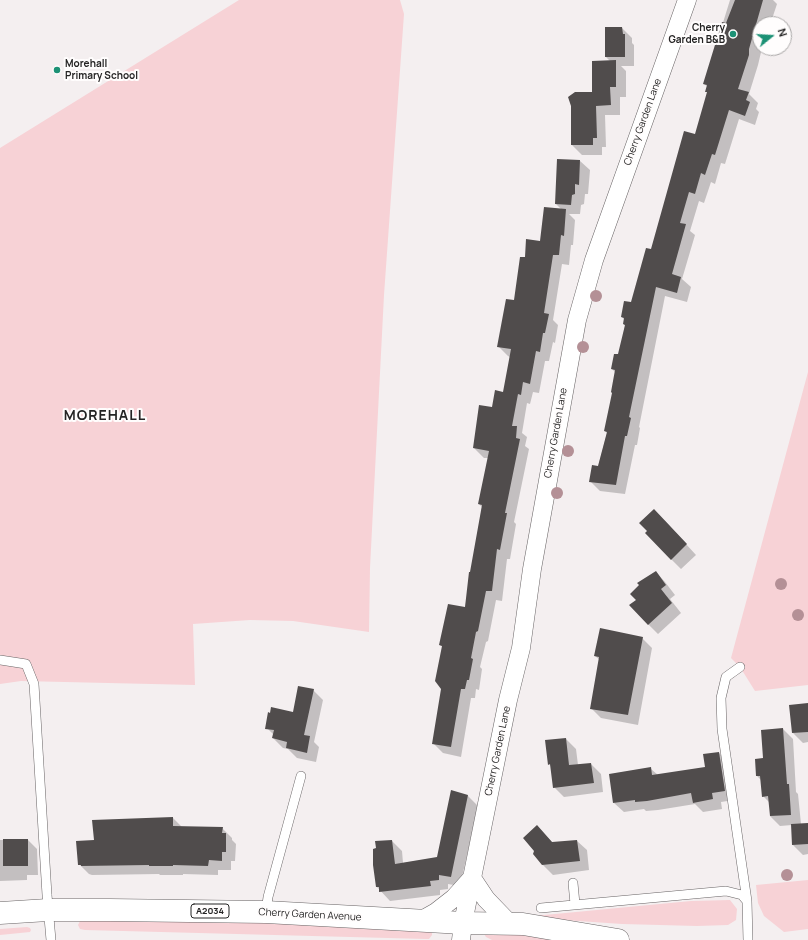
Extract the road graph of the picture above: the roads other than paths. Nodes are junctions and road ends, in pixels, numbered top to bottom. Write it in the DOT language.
graph roads {
  1 [pos="687,0"];
  2 [pos="0,660"];
  3 [pos="740,667"];
  4 [pos="301,776"];
  5 [pos="472,878"];
  6 [pos="573,883"];
  7 [pos="747,901"];
  8 [pos="575,904"];
  9 [pos="541,908"];
  10 [pos="48,910"];
  11 [pos="266,912"];
  12 [pos="0,913"];
  13 [pos="420,921"];
  14 [pos="510,924"];
  15 [pos="462,932"];
  16 [pos="51,940"];
  17 [pos="618,940"];
  18 [pos="748,940"];
  1 -- 5 [label="street, Cherry Garden Lane"];
  2 -- 10 [label="lane"];
  3 -- 7 [label="lane"];
  4 -- 11 [label="lane"];
  5 -- 13 [label="street"];
  5 -- 14 [label="street"];
  5 -- 15 [label="street, Cherry Garden Lane"];
  6 -- 8 [label="lane"];
  7 -- 8 [label="lane"];
  7 -- 18 [label="lane"];
  8 -- 9 [label="lane"];
  10 -- 11 [label="main road, Cherry Garden Avenue / A2034"];
  10 -- 12 [label="main road, Cherry Garden Avenue / A2034"];
  10 -- 16 [label="lane"];
  11 -- 13 [label="main road, Cherry Garden Avenue / A2034"];
  13 -- 15 [label="main road, Cherry Garden Avenue / A2034"];
  14 -- 15 [label="main road, Cherry Garden Avenue / A2034"];
  14 -- 17 [label="main road, Cherry Garden Avenue / A2034"];
}
